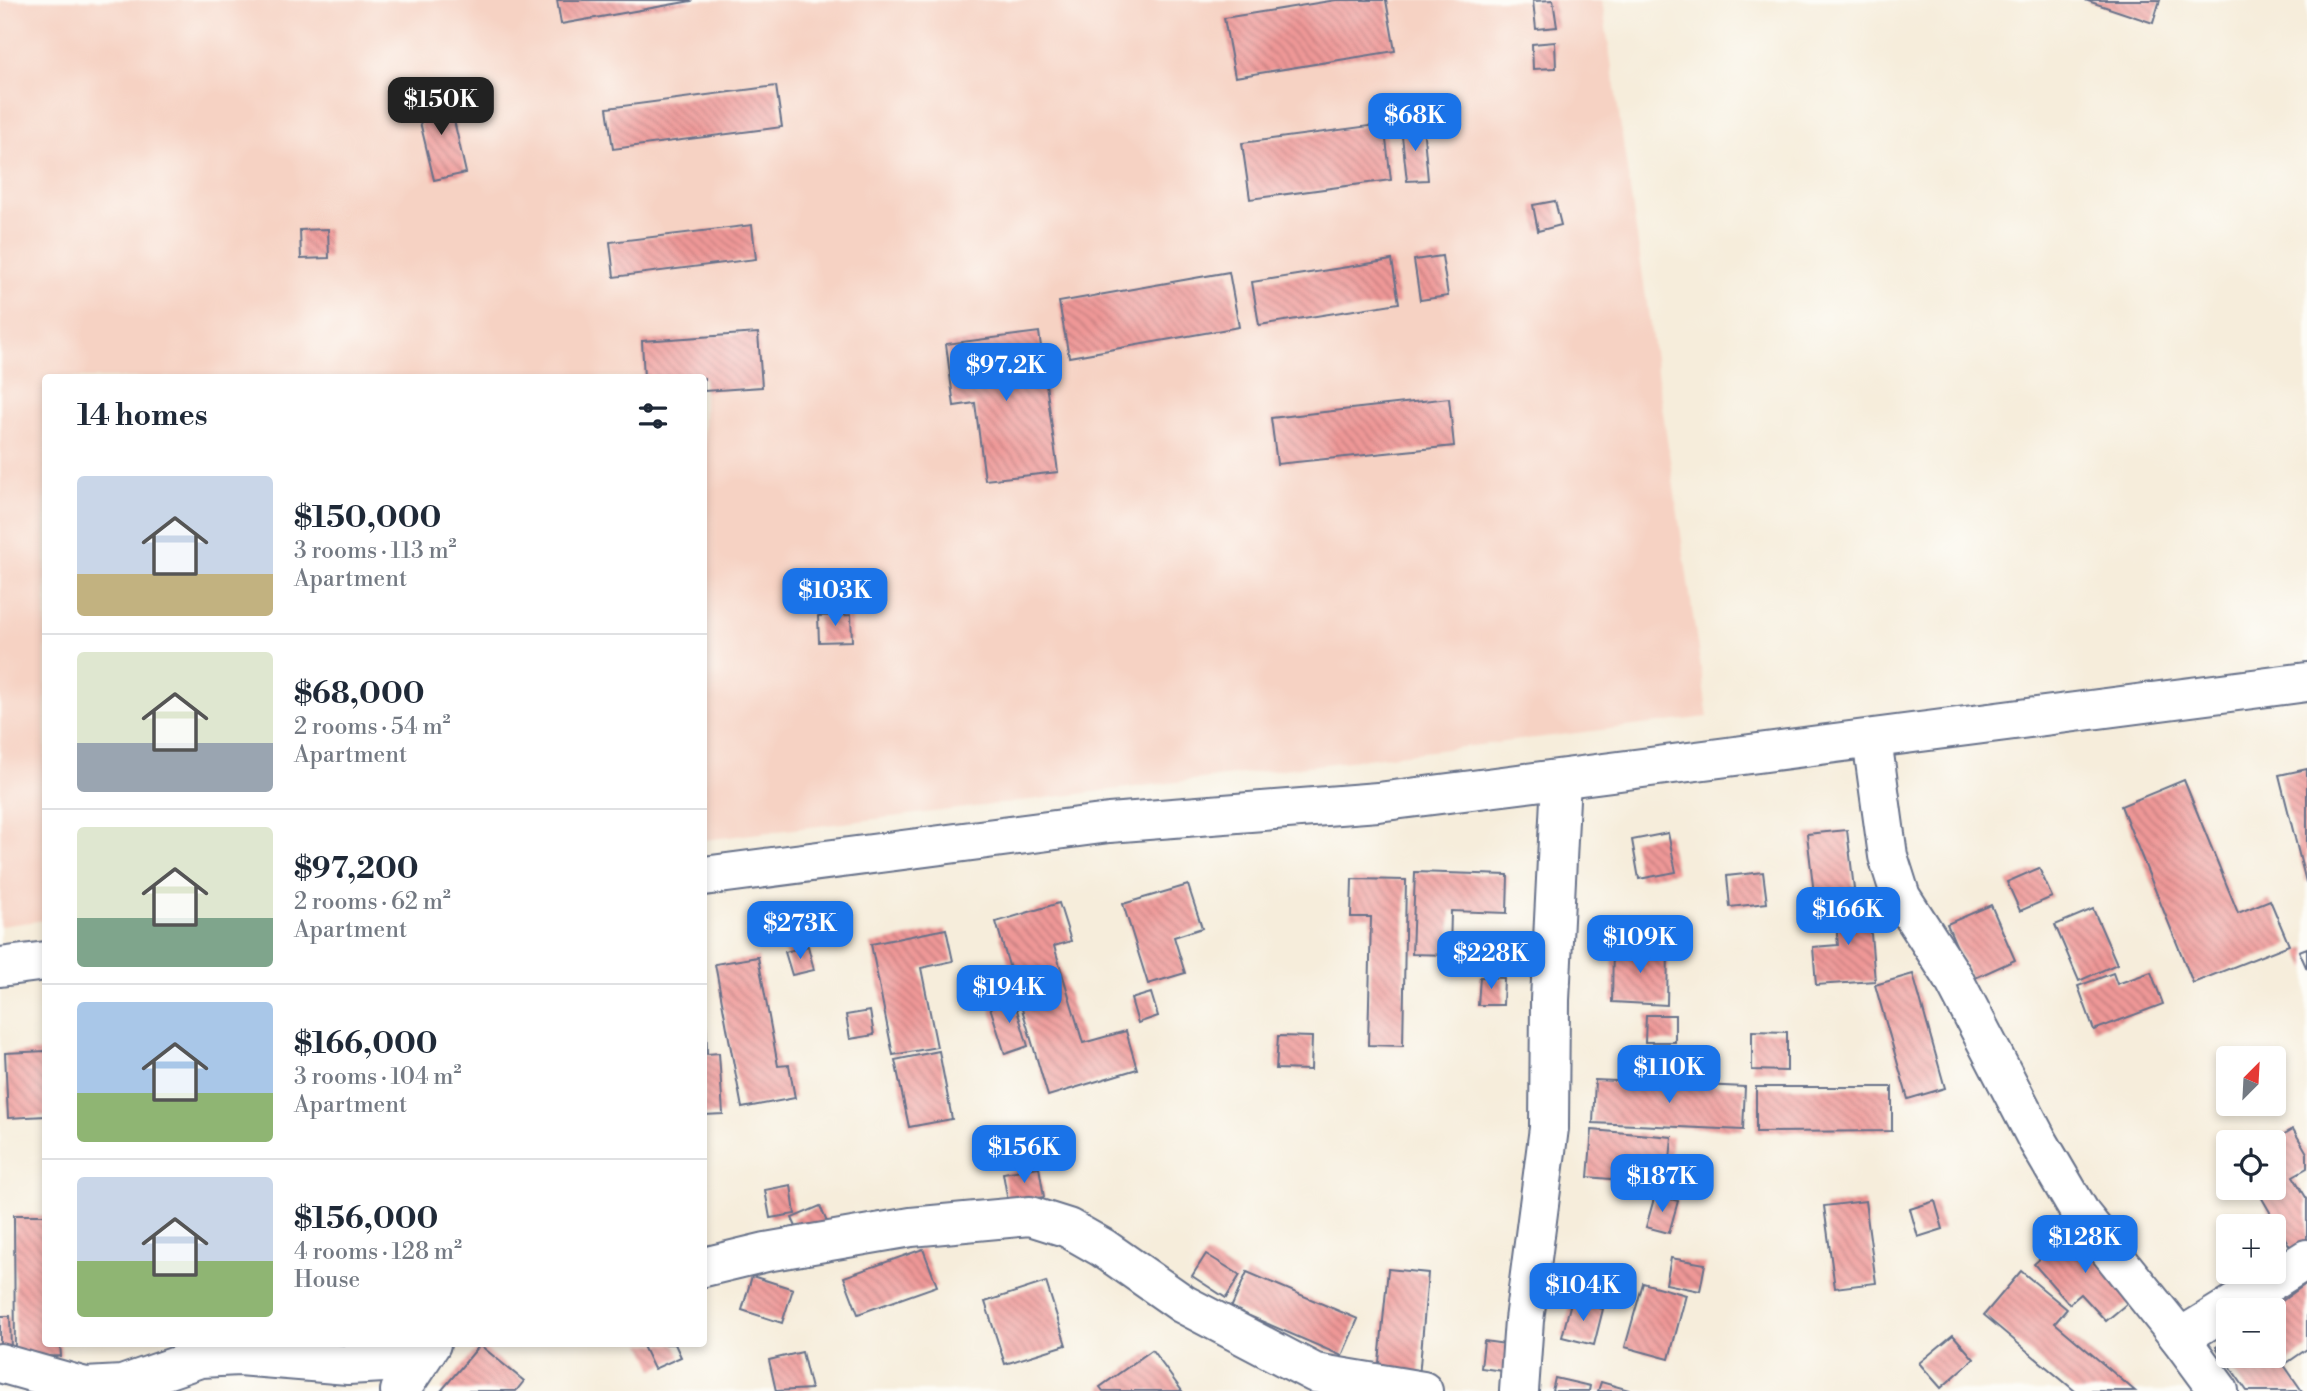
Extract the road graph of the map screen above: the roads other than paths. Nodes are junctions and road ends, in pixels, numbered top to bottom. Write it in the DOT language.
graph roads {
  1 [pos="2307,682"];
  2 [pos="1872,739"];
  3 [pos="1561,779"];
  4 [pos="707,876"];
  5 [pos="42,962"];
  6 [pos="0,967"];
  7 [pos="2307,1259"];
  8 [pos="707,1266"];
  9 [pos="2180,1338"];
  10 [pos="425,1347"];
  11 [pos="429,1347"];
  12 [pos="0,1363"];
  13 [pos="1304,1382"];
  14 [pos="45,1384"];
  15 [pos="124,1388"];
  16 [pos="400,1391"];
  17 [pos="1423,1391"];
  18 [pos="1519,1391"];
  19 [pos="2218,1391"];
  1 -- 2 [label="street"];
  2 -- 3 [label="street"];
  2 -- 9 [label="street"];
  3 -- 4 [label="street"];
  3 -- 18 [label="street"];
  5 -- 6 [label="street"];
  7 -- 9 [label="street"];
  8 -- 13 [label="street"];
  9 -- 19 [label="street"];
  10 -- 15 [label="street"];
  11 -- 16 [label="street"];
  12 -- 14 [label="street"];
  13 -- 17 [label="street"];
  14 -- 15 [label="street"];
}
